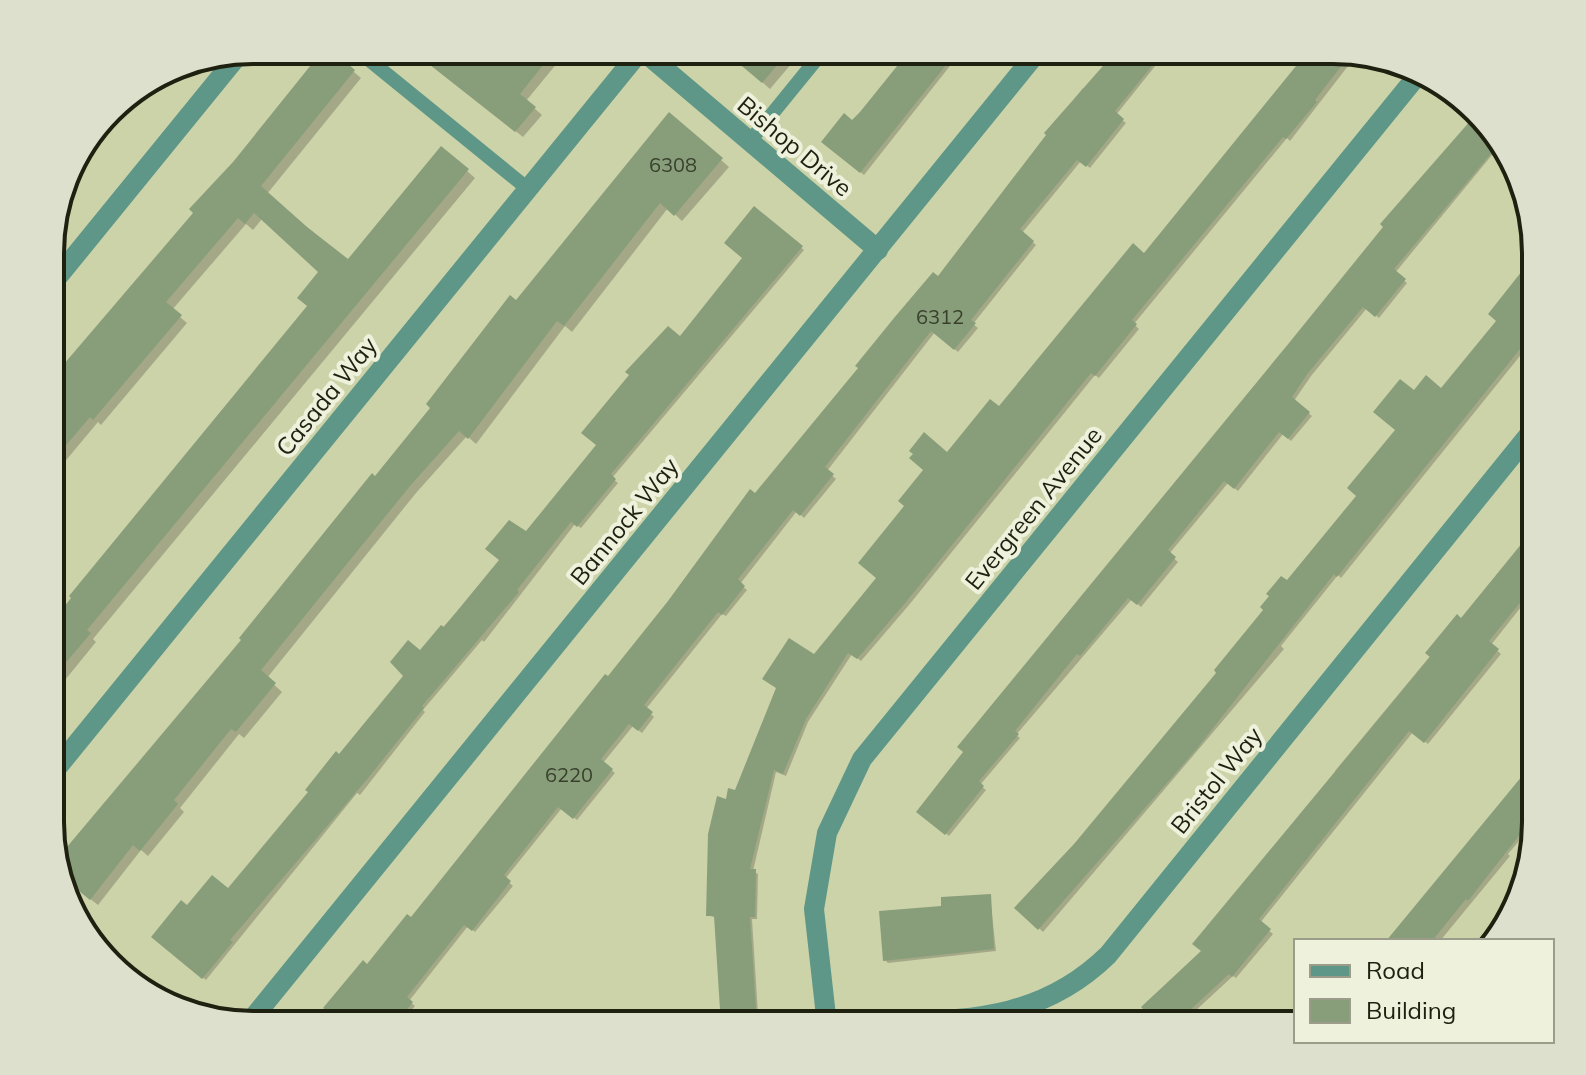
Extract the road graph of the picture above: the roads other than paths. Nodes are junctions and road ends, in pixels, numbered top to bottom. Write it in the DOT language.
graph roads {
  1 [pos="374,64"];
  2 [pos="630,64"];
  3 [pos="658,64"];
  4 [pos="813,64"];
  5 [pos="1028,64"];
  6 [pos="230,66"];
  7 [pos="1412,82"];
  8 [pos="750,141"];
  9 [pos="528,189"];
  10 [pos="878,250"];
  11 [pos="64,269"];
  12 [pos="1522,443"];
  13 [pos="64,759"];
  14 [pos="259,1011"];
  15 [pos="825,1011"];
  16 [pos="1014,1011"];
  1 -- 9 [label="lane"];
  2 -- 9 [label="street, Casada Way"];
  3 -- 8 [label="street, Bishop Drive"];
  4 -- 8 [label="lane"];
  5 -- 10 [label="street, Bannock Way"];
  6 -- 11 [label="street"];
  7 -- 15 [label="street, Evergreen Avenue"];
  8 -- 10 [label="street, Bishop Drive"];
  9 -- 13 [label="street, Casada Way"];
  10 -- 14 [label="street, Bannock Way"];
  12 -- 16 [label="street, Bristol Way"];
}
